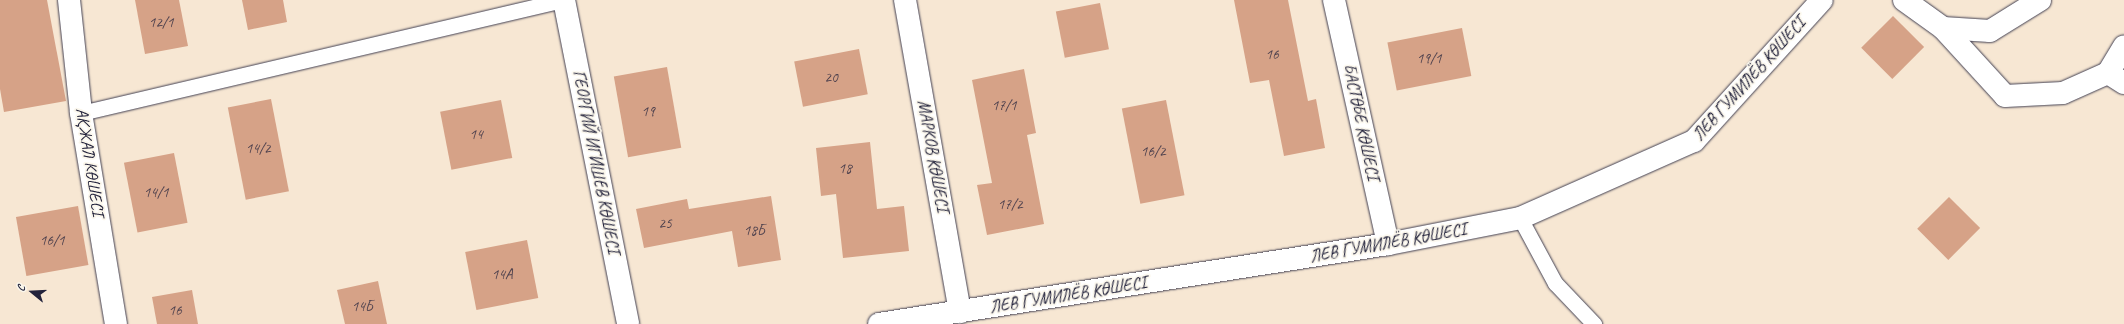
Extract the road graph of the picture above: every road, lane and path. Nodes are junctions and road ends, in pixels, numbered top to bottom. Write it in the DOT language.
graph roads {
  1 [pos="69,0"];
  2 [pos="564,0"];
  3 [pos="905,0"];
  4 [pos="1334,0"];
  5 [pos="1822,0"];
  6 [pos="1904,0"];
  7 [pos="2040,0"];
  8 [pos="1943,28"];
  9 [pos="2124,46"];
  10 [pos="2116,78"];
  11 [pos="81,112"];
  12 [pos="1520,218"];
  13 [pos="1388,244"];
  14 [pos="960,312"];
  15 [pos="116,324"];
  16 [pos="628,324"];
  17 [pos="879,324"];
  18 [pos="1594,324"];
  1 -- 11 [label="street, АҚЖАЛ КӨШЕСІ"];
  2 -- 11 [label="lane"];
  2 -- 16 [label="street, ГЕОРГИЙ ИГИШЕВ КӨШЕСІ"];
  3 -- 14 [label="street, МАРКОВ КӨШЕСІ"];
  4 -- 13 [label="street, БАСТӨБЕ КӨШЕСІ"];
  5 -- 12 [label="street, ЛЕВ ГУМИЛЁВ КӨШЕСІ"];
  6 -- 8 [label="street"];
  7 -- 8 [label="street"];
  8 -- 10 [label="street"];
  9 -- 10 [label="street"];
  11 -- 15 [label="street, АҚЖАЛ КӨШЕСІ"];
  12 -- 13 [label="street, ЛЕВ ГУМИЛЁВ КӨШЕСІ"];
  12 -- 18 [label="lane"];
  13 -- 14 [label="street, ЛЕВ ГУМИЛЁВ КӨШЕСІ"];
  14 -- 17 [label="street, ЛЕВ ГУМИЛЁВ КӨШЕСІ"];
}
